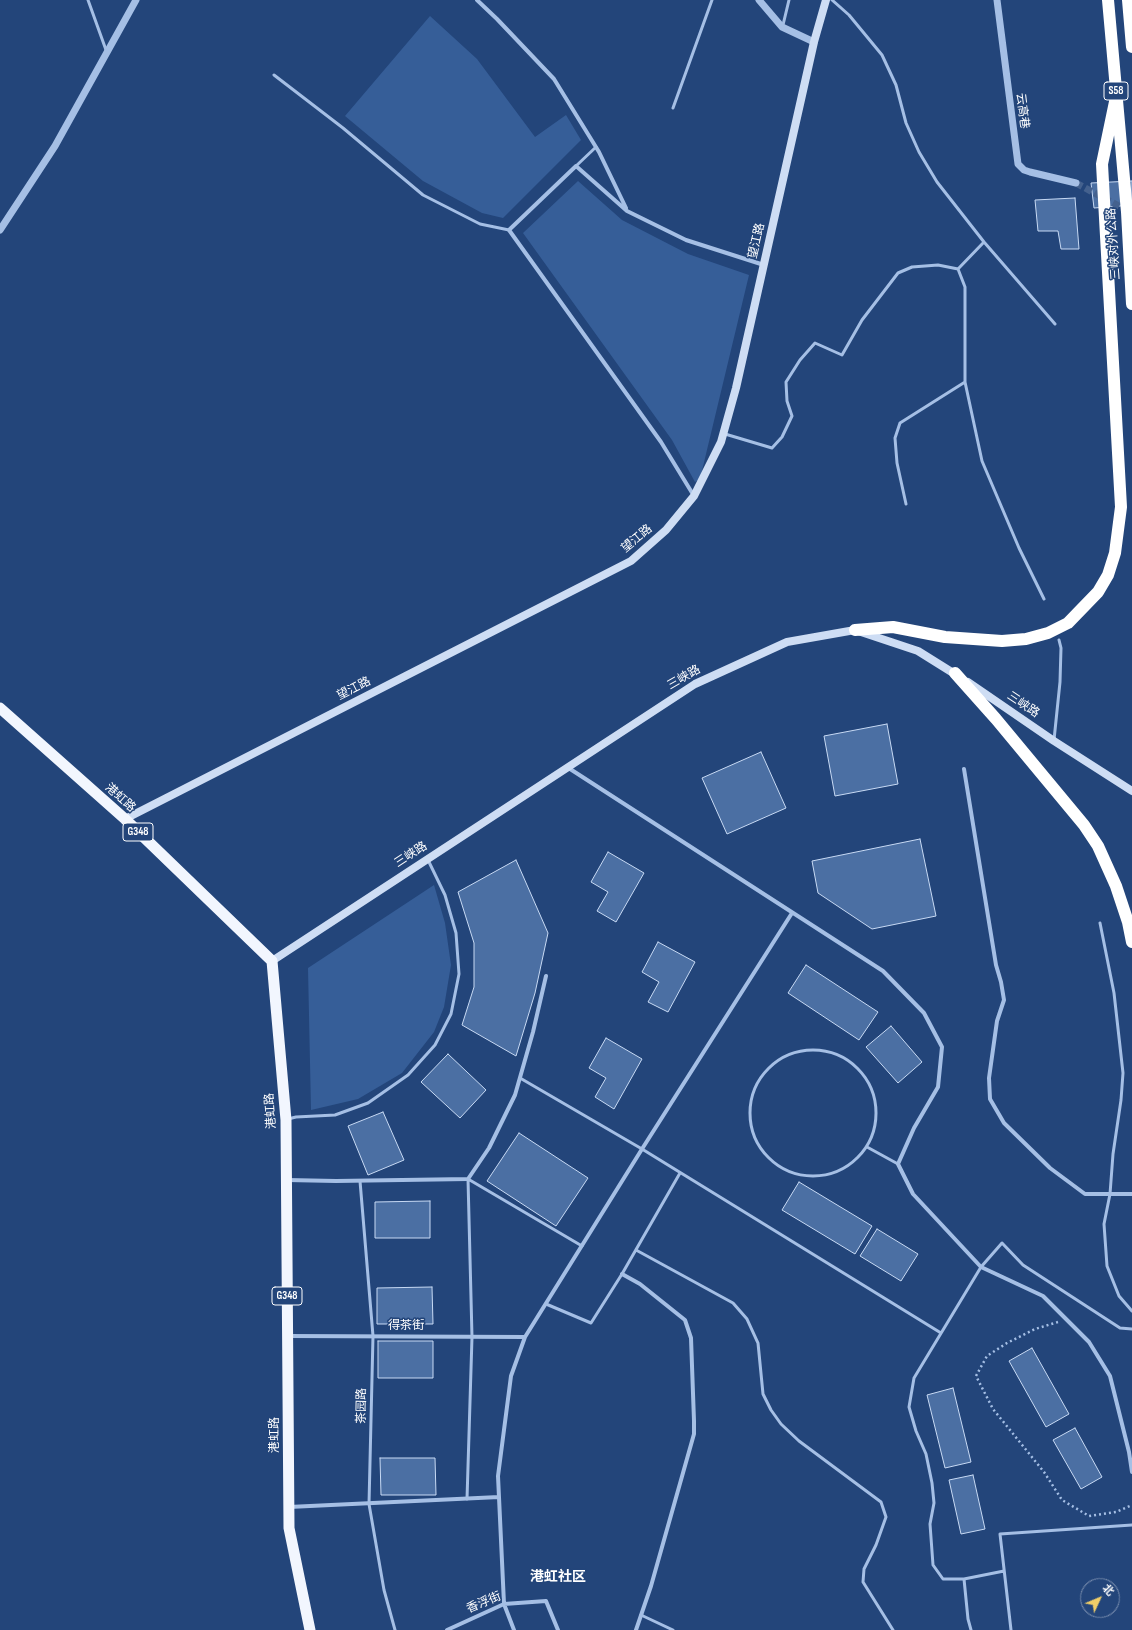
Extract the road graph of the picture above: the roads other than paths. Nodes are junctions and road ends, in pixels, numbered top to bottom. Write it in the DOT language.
graph roads {
  1 [pos="88,0"];
  2 [pos="136,0"];
  3 [pos="477,0"];
  4 [pos="712,0"];
  5 [pos="759,0"];
  6 [pos="789,0"];
  7 [pos="826,0"];
  8 [pos="832,0"];
  9 [pos="997,0"];
  10 [pos="1108,0"];
  11 [pos="1128,0"];
  12 [pos="782,27"];
  13 [pos="814,42"];
  14 [pos="1132,47"];
  15 [pos="107,52"];
  16 [pos="274,75"];
  17 [pos="1116,97"];
  18 [pos="673,108"];
  19 [pos="596,147"];
  20 [pos="576,166"];
  21 [pos="1076,183"];
  22 [pos="627,211"];
  23 [pos="0,230"];
  24 [pos="508,230"];
  25 [pos="984,242"];
  26 [pos="764,265"];
  27 [pos="958,268"];
  28 [pos="1132,304"];
  29 [pos="1055,324"];
  30 [pos="965,382"];
  31 [pos="723,434"];
  32 [pos="694,496"];
  33 [pos="906,504"];
  34 [pos="1044,599"];
  35 [pos="855,630"];
  36 [pos="1060,640"];
  37 [pos="955,674"];
  38 [pos="0,708"];
  39 [pos="1054,741"];
  40 [pos="567,767"];
  41 [pos="964,769"];
  42 [pos="1132,791"];
  43 [pos="125,819"];
  44 [pos="427,858"];
  45 [pos="792,913"];
  46 [pos="1100,923"];
  47 [pos="1132,942"];
  48 [pos="272,961"];
  49 [pos="546,976"];
  50 [pos="520,1078"];
  51 [pos="286,1120"];
  52 [pos="866,1147"];
  53 [pos="642,1149"];
  54 [pos="898,1164"];
  55 [pos="680,1173"];
  56 [pos="468,1178"];
  57 [pos="286,1180"];
  58 [pos="360,1181"];
  59 [pos="1110,1194"];
  60 [pos="1132,1194"];
  61 [pos="582,1246"];
  62 [pos="636,1250"];
  63 [pos="981,1267"];
  64 [pos="622,1274"];
  65 [pos="546,1304"];
  66 [pos="1132,1311"];
  67 [pos="1132,1330"];
  68 [pos="941,1334"];
  69 [pos="287,1336"];
  70 [pos="373,1336"];
  71 [pos="472,1336"];
  72 [pos="525,1337"];
  73 [pos="1132,1472"];
  74 [pos="499,1497"];
  75 [pos="467,1499"];
  76 [pos="369,1504"];
  77 [pos="289,1507"];
  78 [pos="1132,1525"];
  79 [pos="1004,1571"];
  80 [pos="964,1579"];
  81 [pos="504,1604"];
  82 [pos="641,1615"];
  83 [pos="310,1630"];
  84 [pos="395,1630"];
  85 [pos="447,1630"];
  86 [pos="514,1630"];
  87 [pos="558,1630"];
  88 [pos="636,1630"];
  89 [pos="673,1630"];
  90 [pos="893,1630"];
  91 [pos="971,1630"];
  92 [pos="1011,1630"];
  1 -- 15 [label="lane"];
  2 -- 15 [label="street"];
  3 -- 19 [label="street"];
  4 -- 18 [label="lane"];
  5 -- 12 [label="street"];
  6 -- 12 [label="lane"];
  7 -- 13 [label="main road, 望江路"];
  8 -- 25 [label="lane"];
  9 -- 21 [label="street, 云高巷"];
  10 -- 17 [label="highway, S58"];
  11 -- 14 [label="highway"];
  12 -- 13 [label="street"];
  13 -- 26 [label="main road, 望江路"];
  15 -- 23 [label="street"];
  16 -- 24 [label="lane"];
  17 -- 28 [label="highway, 三峡对外公路 / S58"];
  17 -- 35 [label="highway"];
  19 -- 20 [label="lane"];
  19 -- 22 [label="street"];
  20 -- 22 [label="street"];
  20 -- 24 [label="street"];
  22 -- 26 [label="street"];
  24 -- 32 [label="street"];
  25 -- 27 [label="lane"];
  25 -- 29 [label="lane"];
  26 -- 31 [label="main road, 望江路"];
  27 -- 30 [label="lane"];
  27 -- 31 [label="lane"];
  30 -- 33 [label="lane"];
  30 -- 34 [label="lane"];
  31 -- 32 [label="main road, 望江路"];
  32 -- 43 [label="main road, 望江路"];
  35 -- 37 [label="main road, 三峡路"];
  35 -- 40 [label="main road, 三峡路"];
  36 -- 39 [label="lane"];
  37 -- 39 [label="main road, 三峡路"];
  37 -- 47 [label="highway"];
  38 -- 43 [label="highway, 港虹路 / G348"];
  39 -- 42 [label="main road, 三峡路"];
  40 -- 44 [label="main road, 三峡路"];
  40 -- 45 [label="street"];
  41 -- 59 [label="street"];
  43 -- 48 [label="highway, 港虹路 / G348"];
  44 -- 48 [label="main road, 三峡路"];
  44 -- 51 [label="lane"];
  45 -- 53 [label="street"];
  45 -- 54 [label="street"];
  46 -- 59 [label="lane"];
  48 -- 51 [label="highway, 港虹路 / G348"];
  49 -- 50 [label="street"];
  50 -- 53 [label="lane"];
  50 -- 56 [label="street"];
  51 -- 57 [label="highway, 港虹路 / G348"];
  52 -- 52 [label="lane"];
  52 -- 54 [label="lane"];
  53 -- 55 [label="lane"];
  53 -- 61 [label="street"];
  54 -- 63 [label="street"];
  55 -- 62 [label="lane"];
  55 -- 68 [label="lane"];
  56 -- 58 [label="street"];
  56 -- 61 [label="lane"];
  56 -- 71 [label="lane"];
  57 -- 58 [label="street"];
  57 -- 69 [label="highway, 港虹路 / G348"];
  58 -- 70 [label="lane, 茶园路"];
  59 -- 60 [label="street"];
  59 -- 66 [label="lane"];
  61 -- 65 [label="street"];
  62 -- 64 [label="lane"];
  62 -- 90 [label="lane"];
  63 -- 67 [label="lane"];
  63 -- 68 [label="lane"];
  63 -- 73 [label="street"];
  64 -- 65 [label="lane"];
  64 -- 82 [label="street"];
  65 -- 72 [label="street"];
  68 -- 80 [label="lane"];
  69 -- 70 [label="street, 得茶街"];
  69 -- 77 [label="highway, 港虹路 / G348"];
  70 -- 71 [label="street, 得茶街"];
  70 -- 76 [label="lane, 茶园路"];
  71 -- 72 [label="street, 得茶街"];
  71 -- 75 [label="lane"];
  72 -- 74 [label="street"];
  74 -- 75 [label="street"];
  74 -- 81 [label="street"];
  75 -- 76 [label="street"];
  76 -- 77 [label="street"];
  76 -- 84 [label="lane, 茶园路"];
  77 -- 83 [label="highway, 港虹路 / G348"];
  78 -- 79 [label="lane"];
  79 -- 80 [label="lane"];
  79 -- 92 [label="lane"];
  80 -- 91 [label="lane"];
  81 -- 85 [label="street, 香浮街"];
  81 -- 86 [label="street"];
  81 -- 87 [label="street, 香浮街"];
  82 -- 88 [label="street"];
  82 -- 89 [label="lane"];
}
